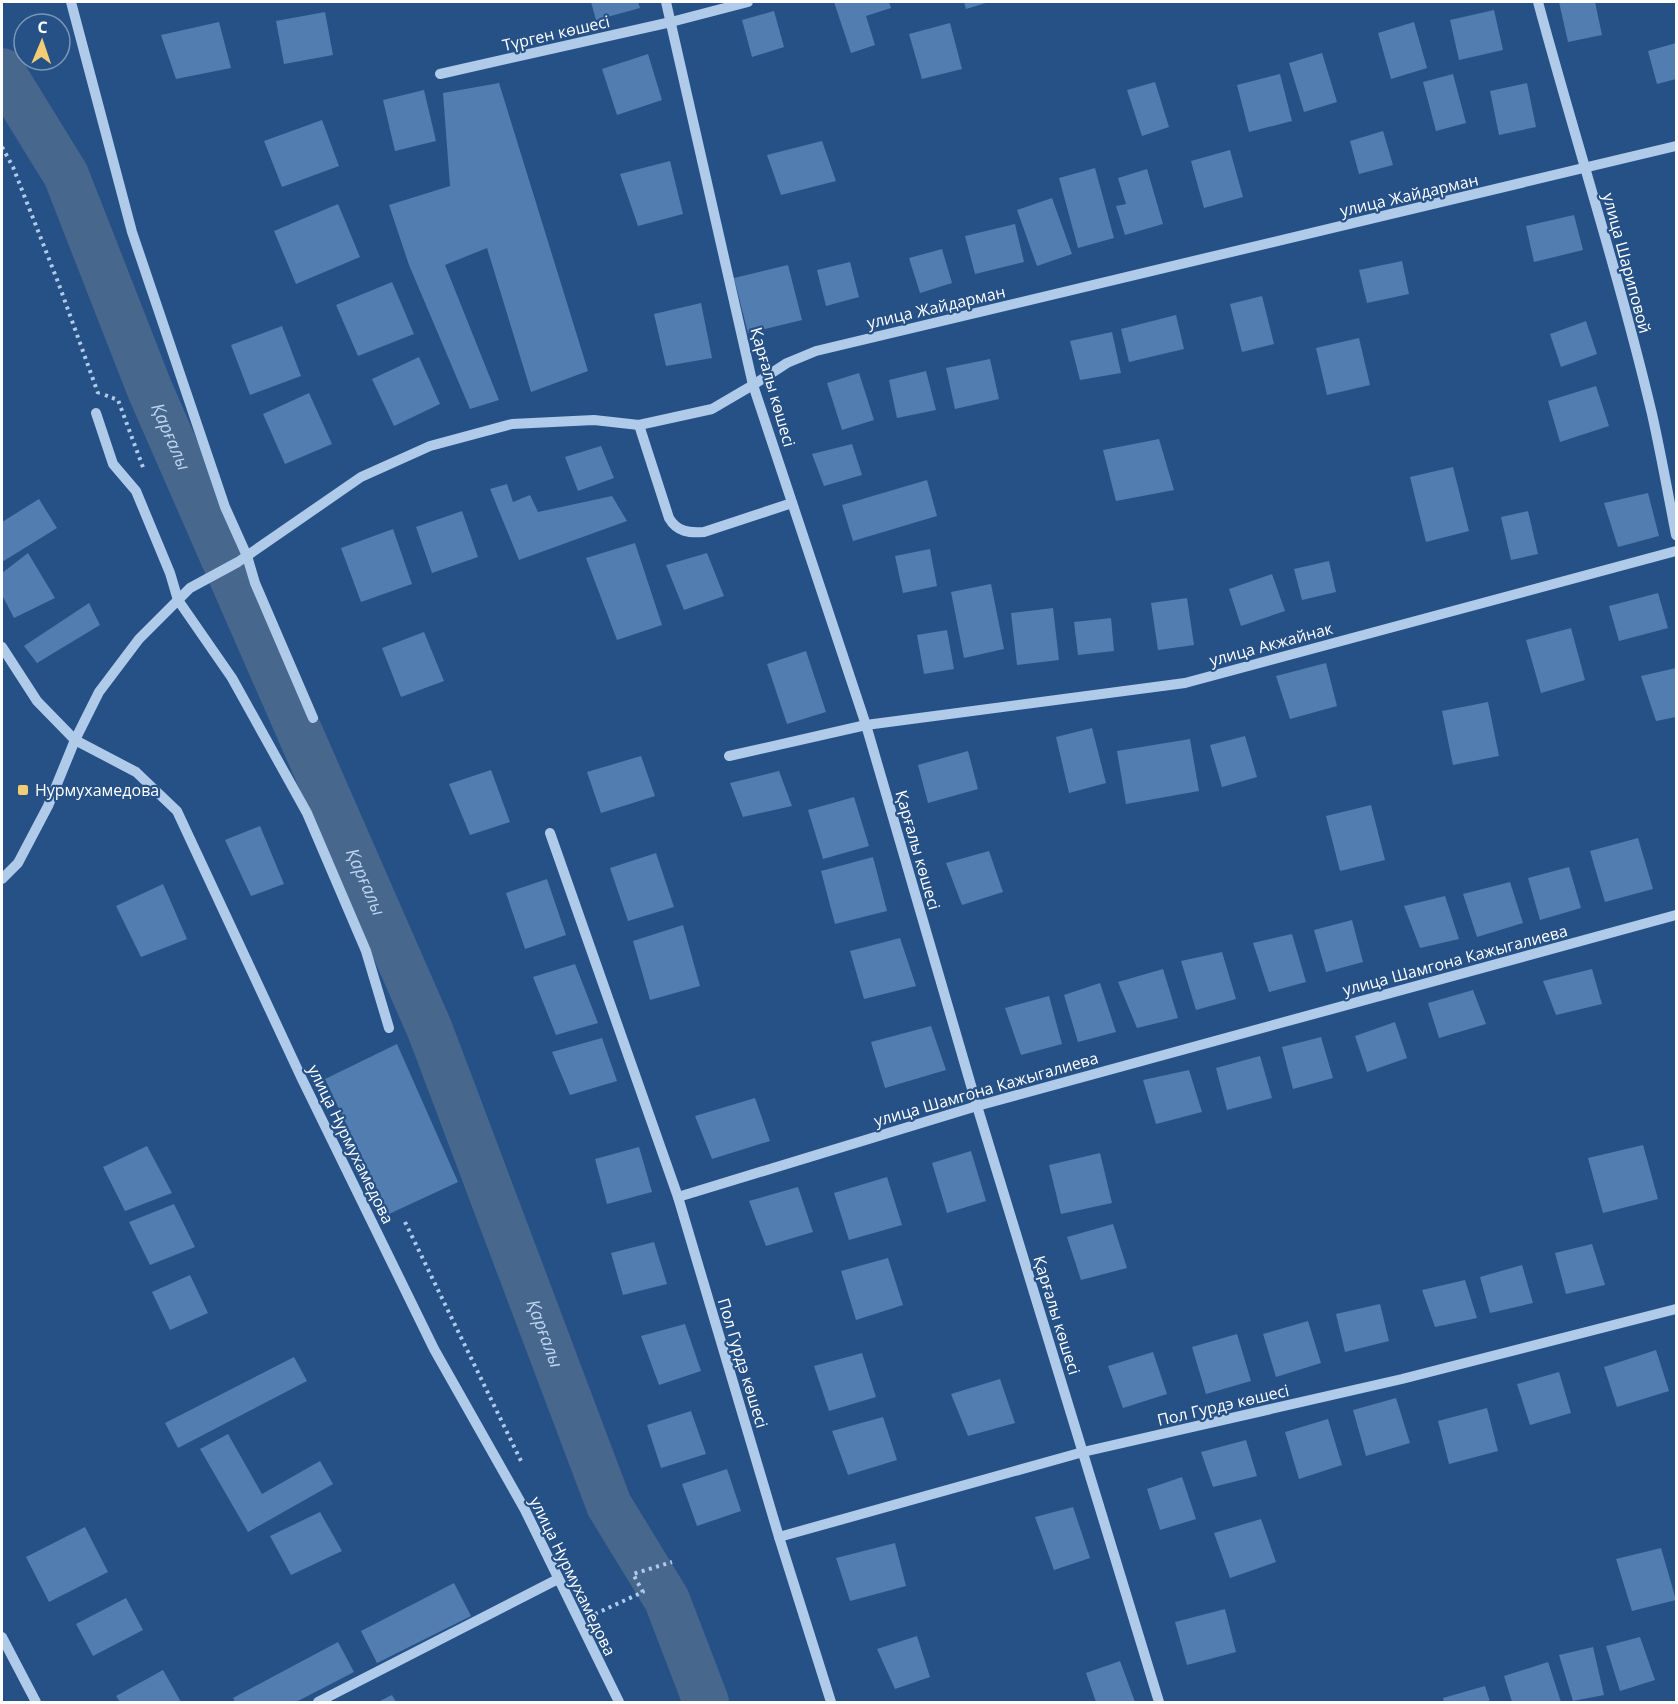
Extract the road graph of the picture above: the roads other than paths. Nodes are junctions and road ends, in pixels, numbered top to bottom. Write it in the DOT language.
graph roads {
  1 [pos="72,2"];
  2 [pos="666,2"];
  3 [pos="748,2"];
  4 [pos="1538,2"];
  5 [pos="671,22"];
  6 [pos="440,74"];
  7 [pos="1677,146"];
  8 [pos="1586,168"];
  9 [pos="753,385"];
  10 [pos="96,413"];
  11 [pos="639,425"];
  12 [pos="792,504"];
  13 [pos="1677,535"];
  14 [pos="1677,551"];
  15 [pos="243,559"];
  16 [pos="178,600"];
  17 [pos="2,648"];
  18 [pos="313,718"];
  19 [pos="866,725"];
  20 [pos="75,740"];
  21 [pos="729,756"];
  22 [pos="550,833"];
  23 [pos="2,879"];
  24 [pos="1677,915"];
  25 [pos="389,1028"];
  26 [pos="977,1106"];
  27 [pos="678,1197"];
  28 [pos="1677,1309"];
  29 [pos="1083,1452"];
  30 [pos="779,1537"];
  31 [pos="558,1579"];
  32 [pos="2,1637"];
  33 [pos="36,1702"];
  34 [pos="318,1702"];
  35 [pos="619,1702"];
  36 [pos="831,1702"];
  37 [pos="1159,1702"];
  1 -- 15 [label="street"];
  2 -- 5 [label="street, Қарғалы көшесі"];
  3 -- 5 [label="street, Түрген көшесі"];
  4 -- 8 [label="street, улица Шариповой"];
  5 -- 6 [label="street, Түрген көшесі"];
  5 -- 9 [label="street, Қарғалы көшесі"];
  7 -- 8 [label="street, улица Жайдарман"];
  8 -- 9 [label="street, улица Жайдарман"];
  8 -- 13 [label="street, улица Шариповой"];
  9 -- 11 [label="street, улица Жайдарман"];
  9 -- 12 [label="street, Қарғалы көшесі"];
  10 -- 16 [label="street"];
  11 -- 12 [label="street"];
  11 -- 15 [label="street, улица Жайдарман"];
  12 -- 19 [label="street, Қарғалы көшесі"];
  14 -- 19 [label="street, улица Акжайнак"];
  15 -- 16 [label="street, улица Жайдарман"];
  15 -- 18 [label="street"];
  16 -- 20 [label="street"];
  16 -- 25 [label="street"];
  17 -- 20 [label="street, улица Нурмухамедова"];
  19 -- 21 [label="street, улица Акжайнак"];
  19 -- 26 [label="street, Қарғалы көшесі"];
  20 -- 23 [label="street"];
  20 -- 31 [label="street, улица Нурмухамедова"];
  22 -- 27 [label="street"];
  24 -- 26 [label="street, улица Шамгона Кажыгалиева"];
  26 -- 27 [label="street, улица Шамгона Кажыгалиева"];
  26 -- 29 [label="street, Қарғалы көшесі"];
  27 -- 30 [label="street, Пол Гурдэ көшесі"];
  28 -- 29 [label="street, Пол Гурдэ көшесі"];
  29 -- 30 [label="street, Пол Гурдэ көшесі"];
  29 -- 37 [label="street, Қарғалы көшесі"];
  30 -- 36 [label="street, Пол Гурдэ көшесі"];
  31 -- 34 [label="street"];
  31 -- 35 [label="street, улица Нурмухамедова"];
  32 -- 33 [label="street"];
}
